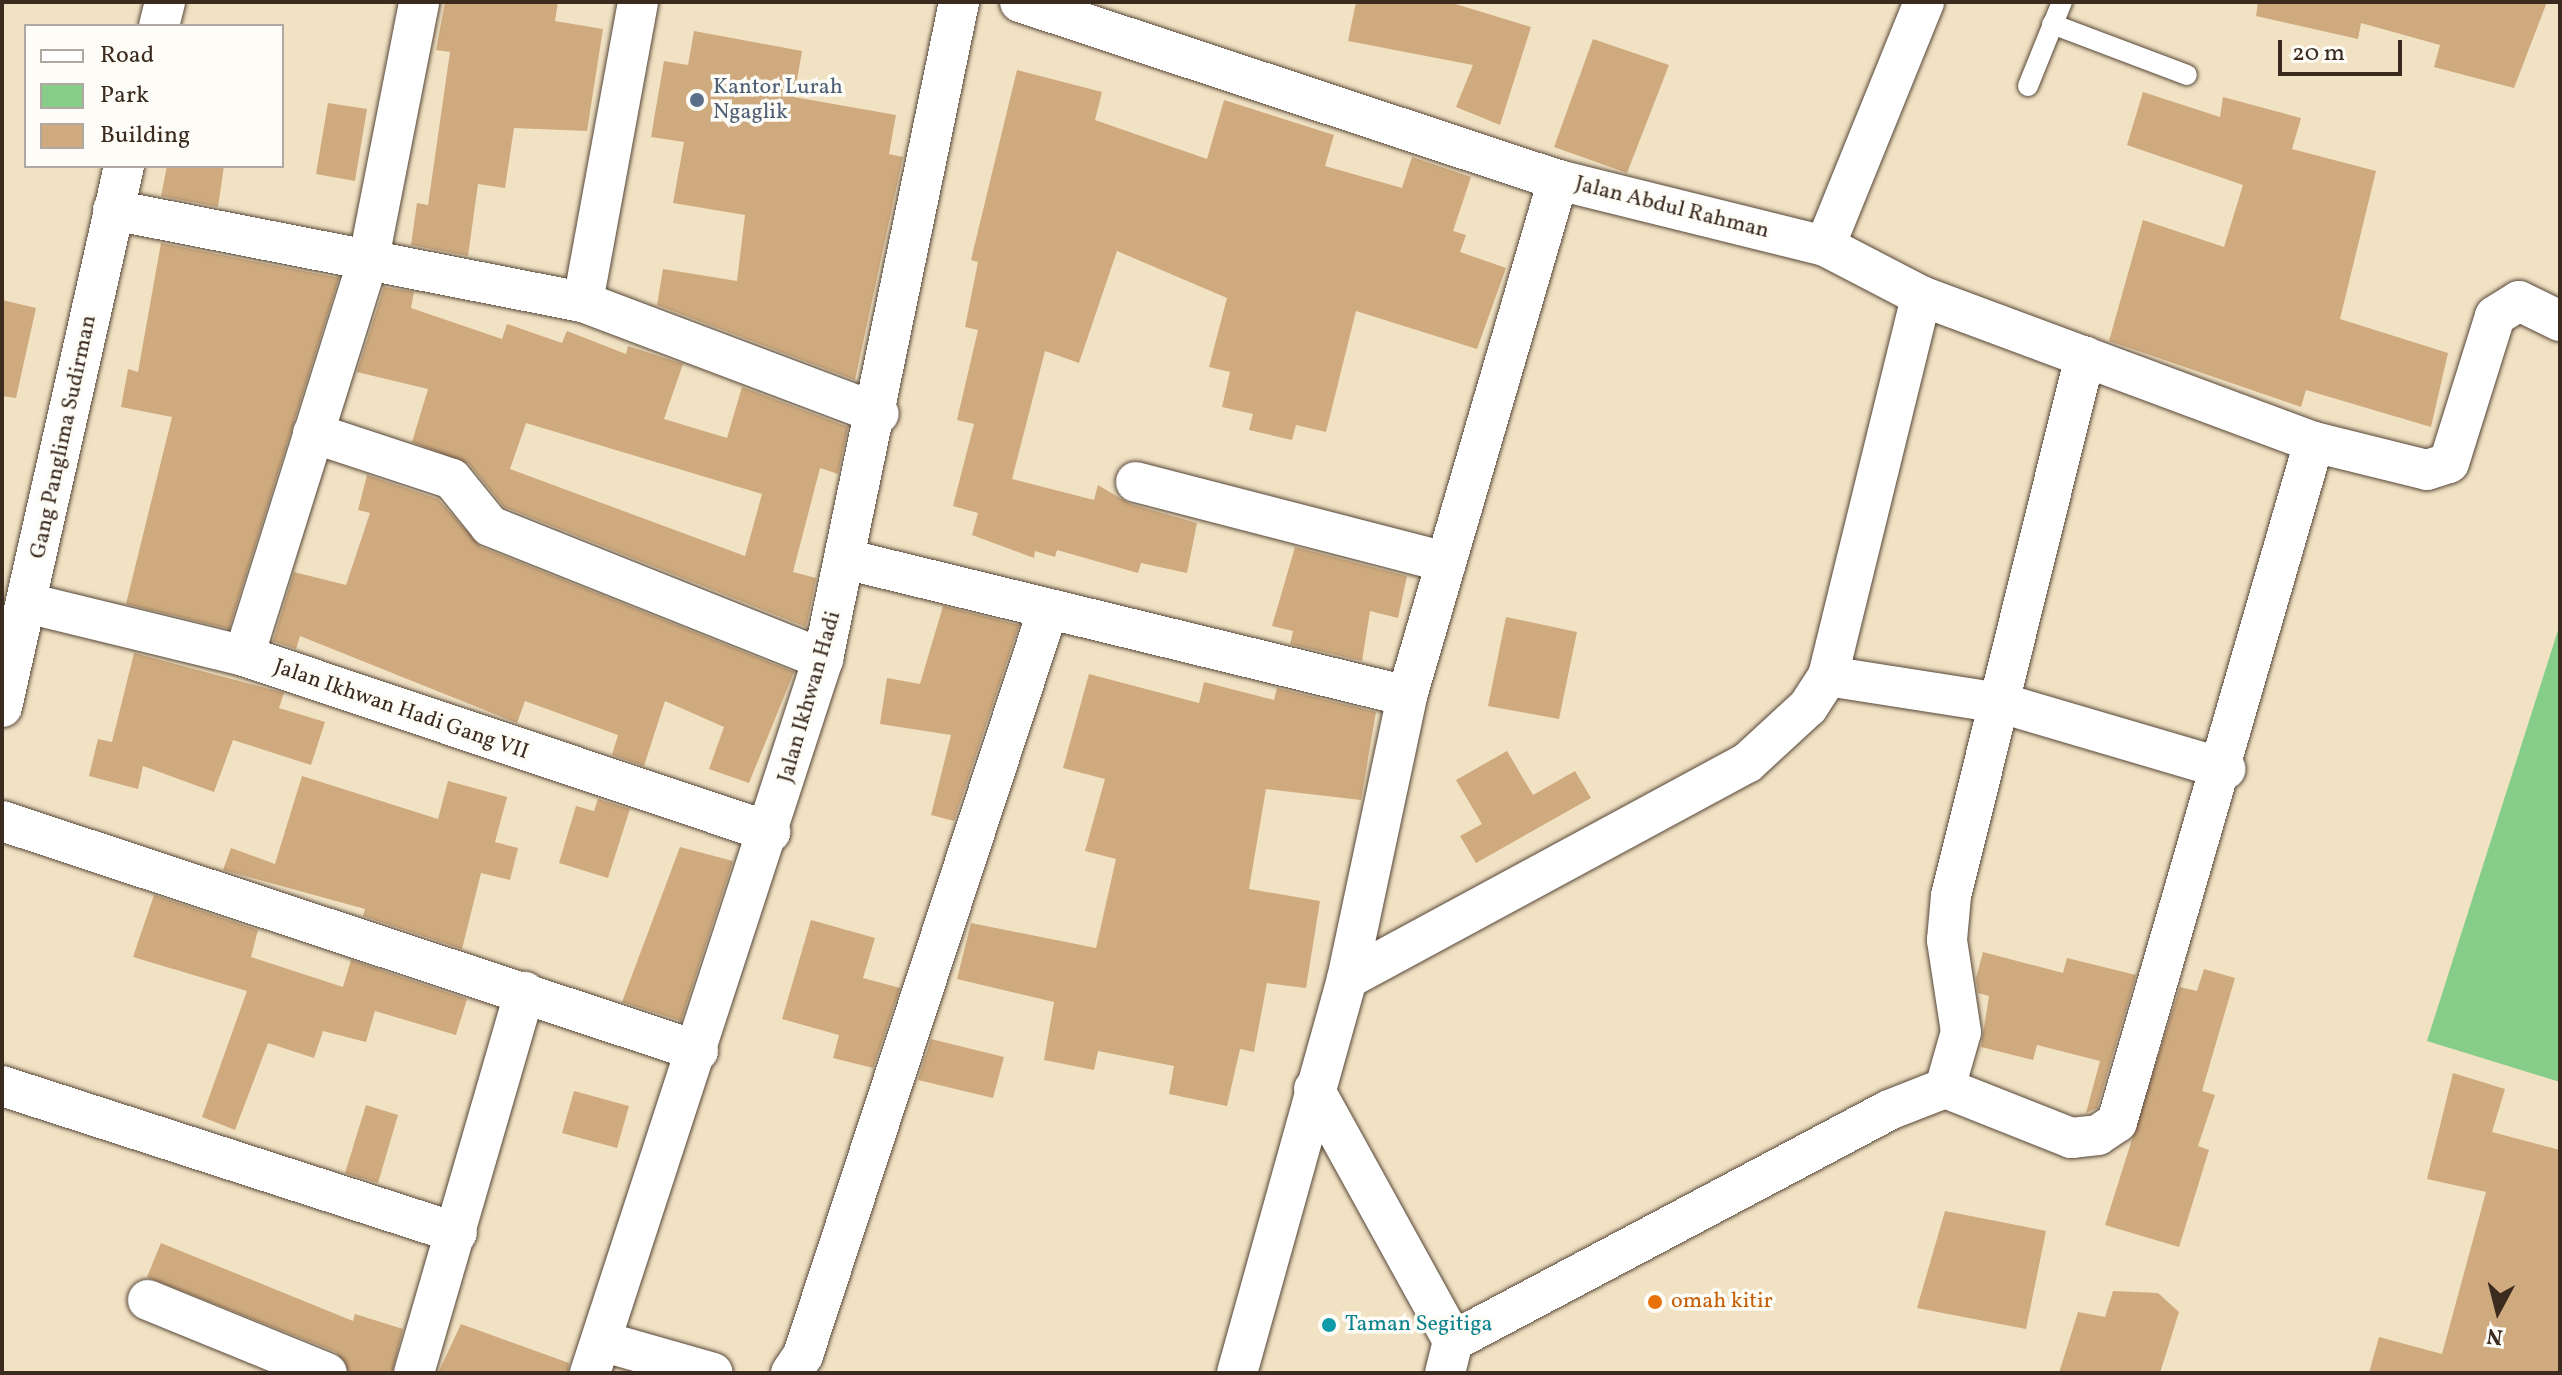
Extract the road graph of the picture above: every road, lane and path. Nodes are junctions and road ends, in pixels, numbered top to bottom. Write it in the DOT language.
graph roads {
  1 [pos="165,2"];
  2 [pos="419,2"];
  3 [pos="638,2"];
  4 [pos="959,2"];
  5 [pos="1020,2"];
  6 [pos="1924,2"];
  7 [pos="2062,2"];
  8 [pos="160,24"];
  9 [pos="2052,24"];
  10 [pos="2187,75"];
  11 [pos="2028,86"];
  12 [pos="124,168"];
  13 [pos="1558,180"];
  14 [pos="113,210"];
  15 [pos="1825,246"];
  16 [pos="369,258"];
  17 [pos="1921,296"];
  18 [pos="583,302"];
  19 [pos="2560,321"];
  20 [pos="2085,356"];
  21 [pos="879,414"];
  22 [pos="313,433"];
  23 [pos="2314,442"];
  24 [pos="1136,482"];
  25 [pos="849,560"];
  26 [pos="1446,562"];
  27 [pos="27,603"];
  28 [pos="1048,610"];
  29 [pos="244,656"];
  30 [pos="823,659"];
  31 [pos="1828,676"];
  32 [pos="1407,696"];
  33 [pos="2001,703"];
  34 [pos="2,707"];
  35 [pos="2225,769"];
  36 [pos="2,821"];
  37 [pos="770,832"];
  38 [pos="1347,979"];
  39 [pos="525,992"];
  40 [pos="698,1051"];
  41 [pos="2,1086"];
  42 [pos="1945,1088"];
  43 [pos="1314,1089"];
  44 [pos="457,1233"];
  45 [pos="148,1300"];
  46 [pos="596,1357"];
  47 [pos="1449,1357"];
  48 [pos="327,1373"];
  49 [pos="414,1373"];
  50 [pos="713,1373"];
  51 [pos="791,1373"];
  52 [pos="1237,1373"];
  1 -- 8 [label="street"];
  2 -- 16 [label="street"];
  3 -- 18 [label="street"];
  4 -- 21 [label="street, Jalan Ikhwan Hadi"];
  5 -- 13 [label="street, Jalan Abdul Rahman"];
  6 -- 15 [label="street"];
  7 -- 9 [label="lane"];
  9 -- 10 [label="lane"];
  9 -- 11 [label="lane"];
  12 -- 14 [label="street, Gang Panglima Sudirman"];
  13 -- 15 [label="street, Jalan Abdul Rahman"];
  13 -- 26 [label="street"];
  14 -- 16 [label="street"];
  14 -- 27 [label="street, Gang Panglima Sudirman"];
  15 -- 17 [label="street, Jalan Abdul Rahman"];
  16 -- 18 [label="street"];
  16 -- 22 [label="street"];
  17 -- 20 [label="street, Jalan Abdul Rahman"];
  17 -- 31 [label="street"];
  18 -- 21 [label="street"];
  19 -- 23 [label="street, Jalan Abdul Rahman"];
  20 -- 23 [label="street, Jalan Abdul Rahman"];
  20 -- 33 [label="street"];
  21 -- 25 [label="street, Jalan Ikhwan Hadi"];
  22 -- 29 [label="street"];
  22 -- 30 [label="street"];
  23 -- 35 [label="street"];
  24 -- 26 [label="street"];
  25 -- 28 [label="street"];
  25 -- 30 [label="street, Jalan Ikhwan Hadi"];
  26 -- 32 [label="street"];
  27 -- 29 [label="street, Jalan Ikhwan Hadi Gang VII"];
  27 -- 34 [label="street, Gang Panglima Sudirman"];
  28 -- 32 [label="street"];
  28 -- 51 [label="street"];
  29 -- 37 [label="street, Jalan Ikhwan Hadi Gang VII"];
  30 -- 37 [label="street, Jalan Ikhwan Hadi"];
  31 -- 33 [label="street"];
  31 -- 38 [label="street"];
  32 -- 38 [label="street"];
  33 -- 35 [label="street"];
  33 -- 42 [label="street"];
  35 -- 42 [label="street"];
  36 -- 39 [label="street"];
  37 -- 40 [label="street, Jalan Ikhwan Hadi"];
  38 -- 43 [label="street"];
  39 -- 40 [label="street"];
  39 -- 44 [label="street"];
  40 -- 46 [label="street, Jalan Ikhwan Hadi"];
  41 -- 44 [label="street"];
  42 -- 47 [label="street"];
  43 -- 47 [label="street"];
  43 -- 52 [label="street"];
  44 -- 49 [label="street"];
  45 -- 48 [label="street"];
  46 -- 50 [label="street"];
}
